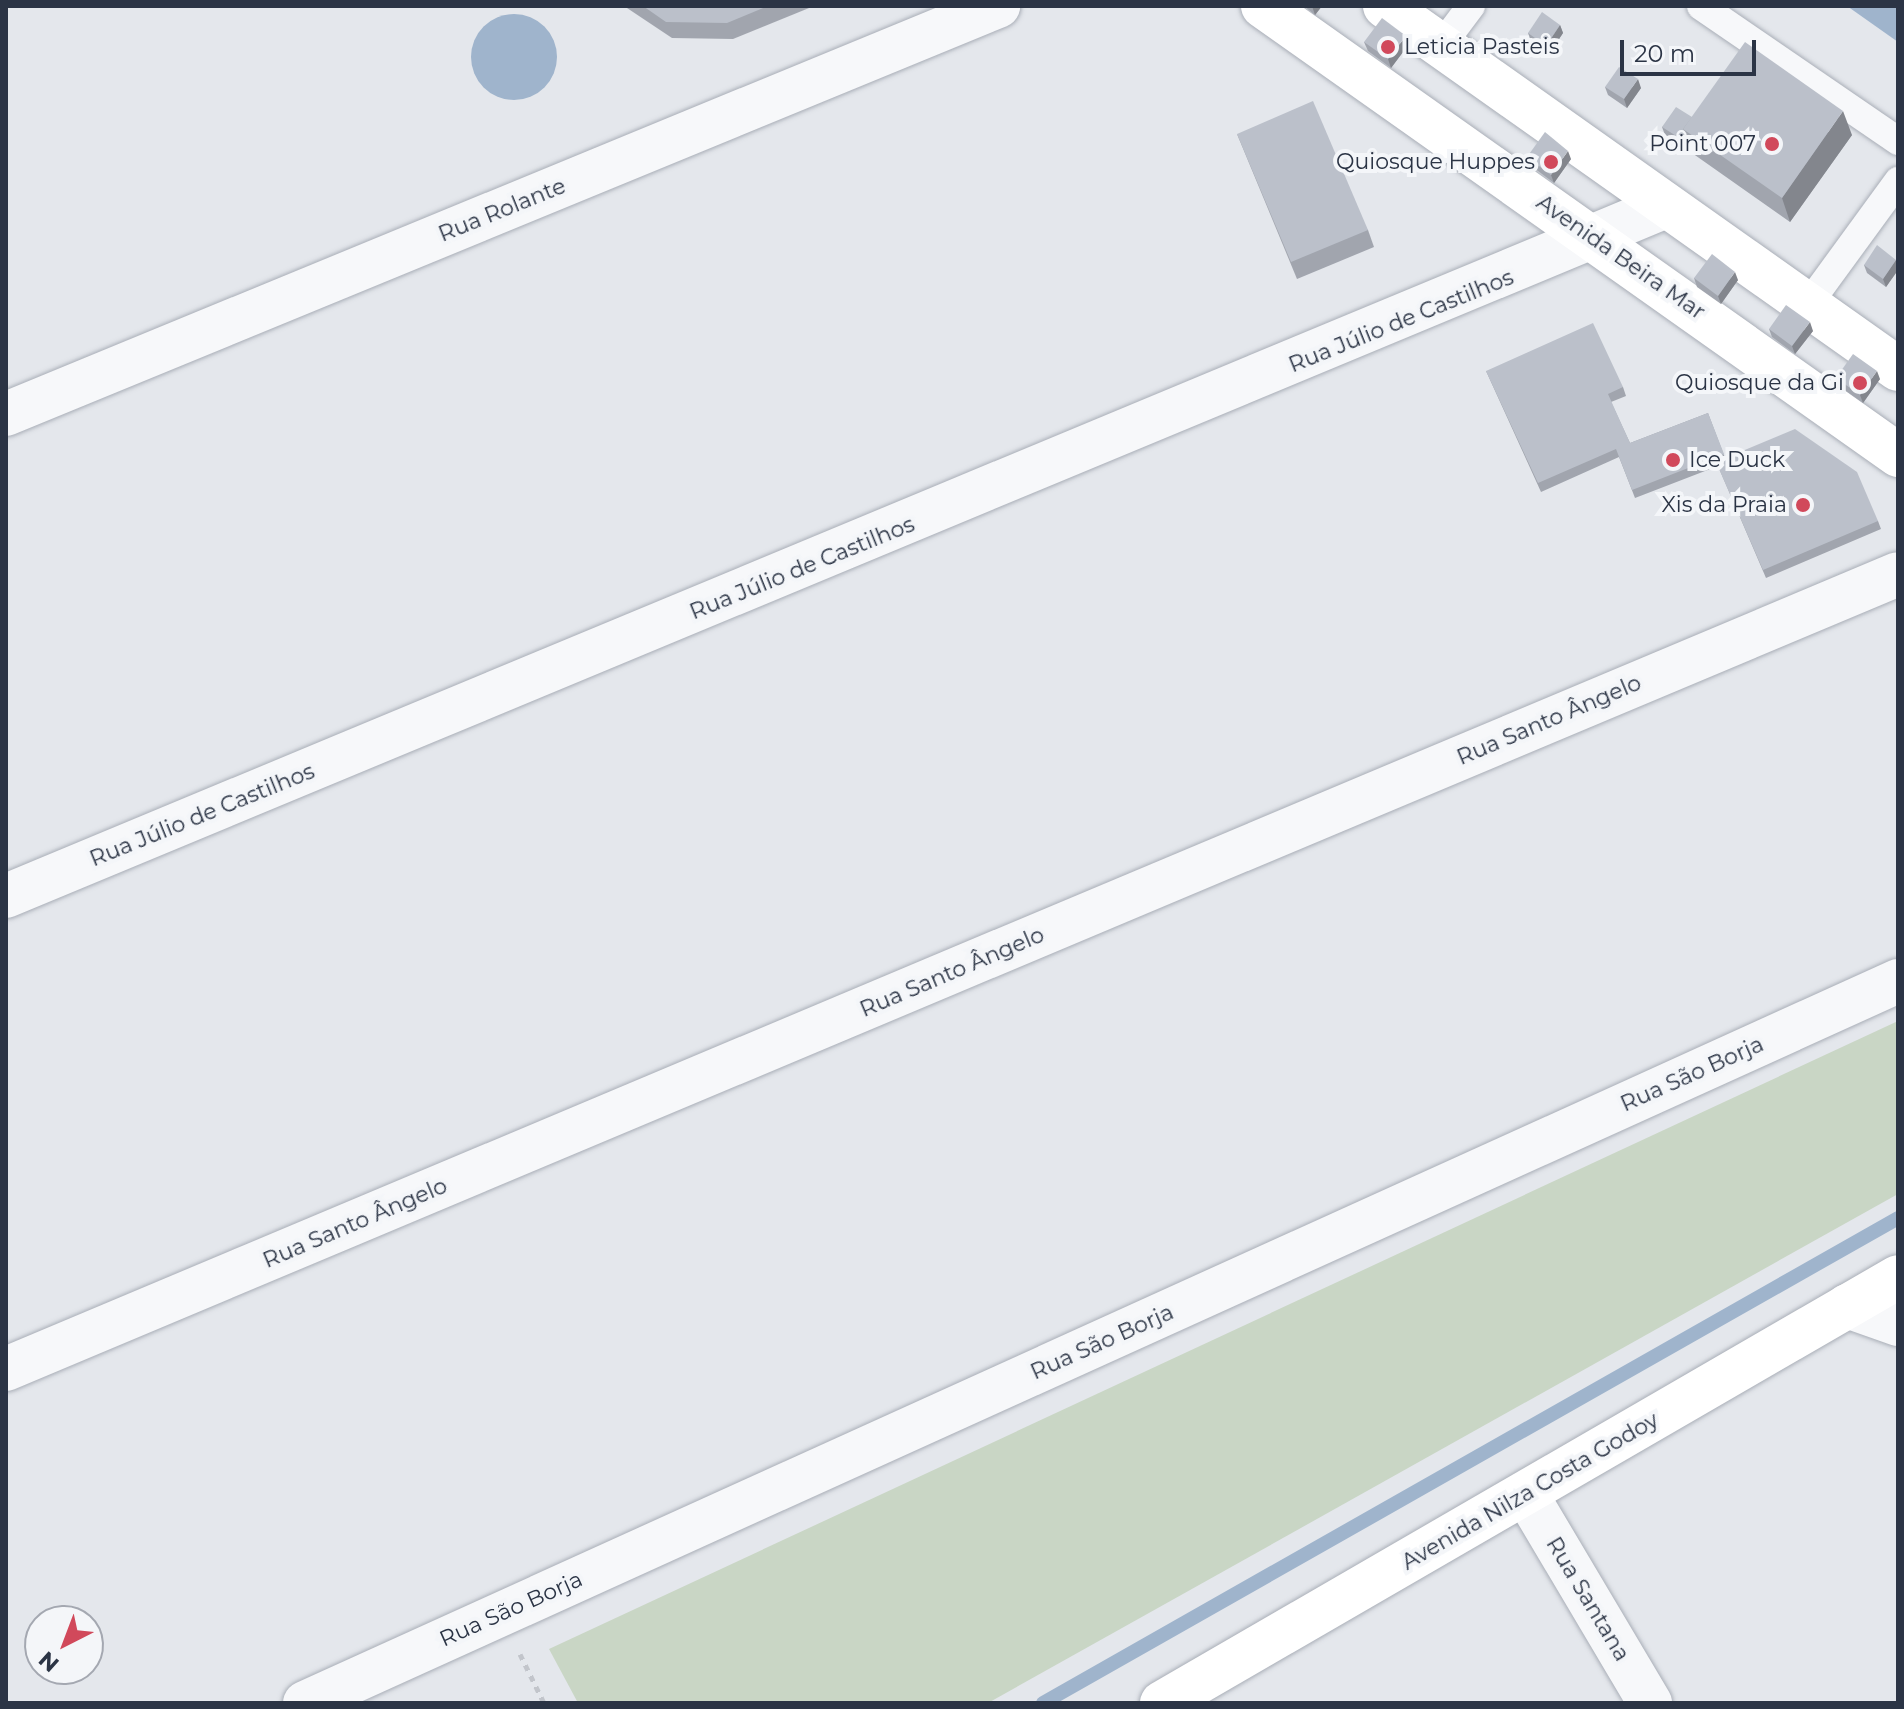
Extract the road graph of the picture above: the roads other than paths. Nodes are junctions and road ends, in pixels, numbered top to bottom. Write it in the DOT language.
graph roads {
  1 [pos="998,6"];
  2 [pos="1263,6"];
  3 [pos="1385,6"];
  4 [pos="1471,6"];
  5 [pos="1701,6"];
  6 [pos="1441,46"];
  7 [pos="1898,141"];
  8 [pos="1898,181"];
  9 [pos="1666,206"];
  10 [pos="1597,240"];
  11 [pos="1807,306"];
  12 [pos="1898,369"];
  13 [pos="6,414"];
  14 [pos="1898,455"];
  15 [pos="1898,574"];
  16 [pos="6,896"];
  17 [pos="1898,981"];
  18 [pos="1898,1277"];
  19 [pos="1847,1306"];
  20 [pos="1898,1324"];
  21 [pos="6,1369"];
  22 [pos="1526,1494"];
  23 [pos="305,1703"];
  24 [pos="1162,1703"];
  25 [pos="1650,1703"];
  1 -- 13 [label="street, Rua Rolante"];
  2 -- 10 [label="main road, Avenida Beira Mar"];
  3 -- 6 [label="main road"];
  4 -- 6 [label="lane"];
  5 -- 7 [label="lane"];
  6 -- 9 [label="main road"];
  8 -- 11 [label="lane"];
  9 -- 10 [label="street, Rua Júlio de Castilhos"];
  9 -- 11 [label="main road"];
  10 -- 14 [label="main road, Avenida Beira Mar"];
  10 -- 16 [label="street, Rua Júlio de Castilhos"];
  11 -- 12 [label="main road"];
  15 -- 21 [label="street, Rua Santo Ângelo"];
  17 -- 23 [label="street, Rua São Borja"];
  18 -- 19 [label="main road, Avenida Nilza Costa Godoy"];
  19 -- 20 [label="street"];
  19 -- 22 [label="main road, Avenida Nilza Costa Godoy"];
  22 -- 24 [label="main road, Avenida Nilza Costa Godoy"];
  22 -- 25 [label="street, Rua Santana"];
}
